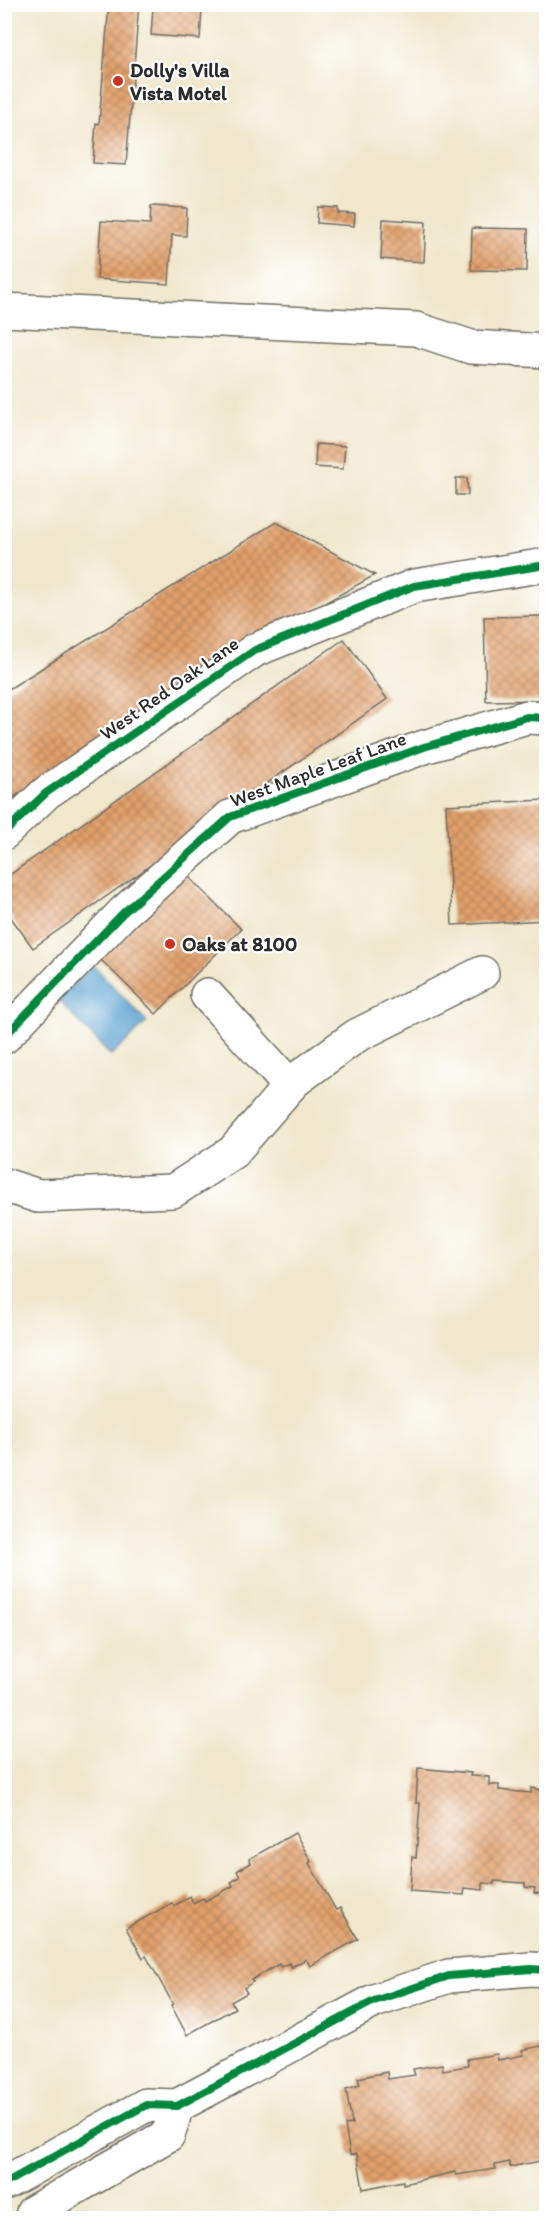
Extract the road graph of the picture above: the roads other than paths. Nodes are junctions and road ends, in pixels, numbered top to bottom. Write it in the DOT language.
graph roads {
  1 [pos="4,310"];
  2 [pos="546,351"];
  3 [pos="546,565"];
  4 [pos="546,718"];
  5 [pos="4,832"];
  6 [pos="482,973"];
  7 [pos="207,995"];
  8 [pos="4,1037"];
  9 [pos="290,1086"];
  10 [pos="4,1185"];
  11 [pos="546,1970"];
  12 [pos="177,2106"];
  13 [pos="6,2182"];
  14 [pos="34,2215"];
  1 -- 2 [label="street"];
  3 -- 5 [label="street, West Red Oak Lane"];
  4 -- 8 [label="street, West Maple Leaf Lane"];
  6 -- 9 [label="street"];
  7 -- 9 [label="street"];
  9 -- 10 [label="street"];
  11 -- 12 [label="street"];
  12 -- 13 [label="street"];
  12 -- 14 [label="street"];
  13 -- 14 [label="street"];
}
